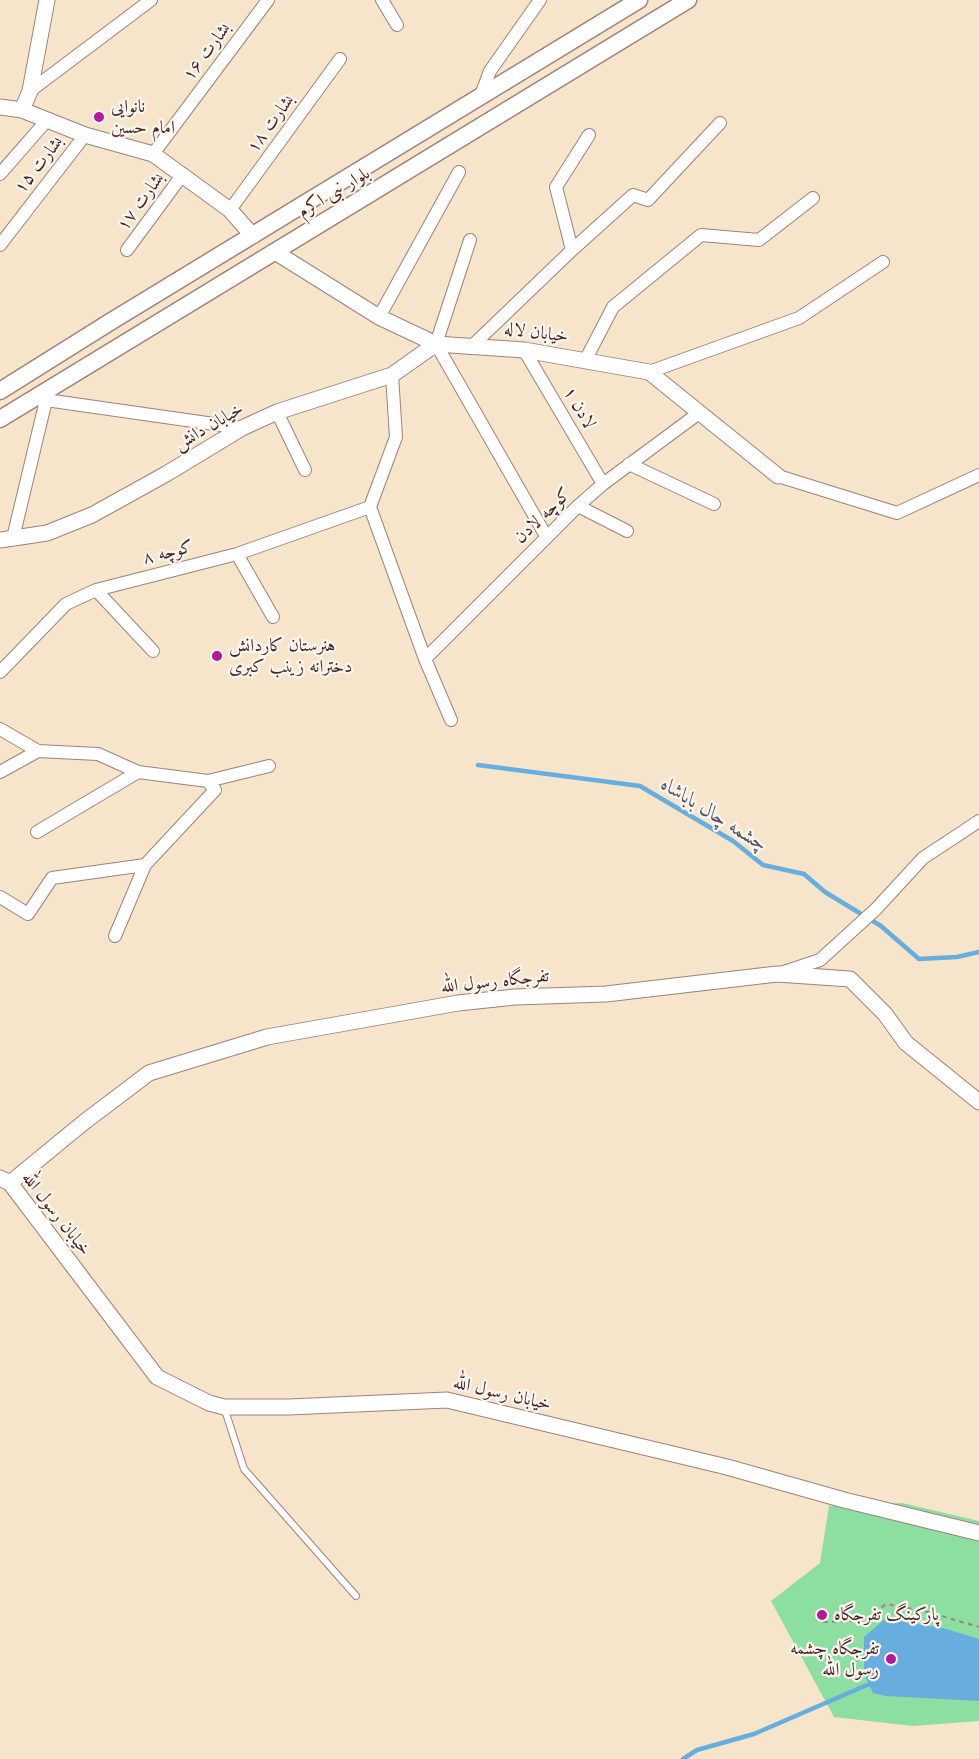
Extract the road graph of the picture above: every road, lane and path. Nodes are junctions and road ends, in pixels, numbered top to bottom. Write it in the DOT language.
graph roads {
  1 [pos="47,0"];
  2 [pos="151,0"];
  3 [pos="268,0"];
  4 [pos="382,0"];
  5 [pos="540,0"];
  6 [pos="639,0"];
  7 [pos="688,0"];
  8 [pos="397,25"];
  9 [pos="340,59"];
  10 [pos="30,91"];
  11 [pos="481,95"];
  12 [pos="0,107"];
  13 [pos="22,110"];
  14 [pos="48,119"];
  15 [pos="720,123"];
  16 [pos="85,135"];
  17 [pos="589,135"];
  18 [pos="153,154"];
  19 [pos="459,172"];
  20 [pos="0,174"];
  21 [pos="183,174"];
  22 [pos="813,198"];
  23 [pos="230,210"];
  24 [pos="253,236"];
  25 [pos="470,240"];
  26 [pos="0,245"];
  27 [pos="127,250"];
  28 [pos="572,250"];
  29 [pos="275,252"];
  30 [pos="883,262"];
  31 [pos="379,317"];
  32 [pos="110,322"];
  33 [pos="123,343"];
  34 [pos="436,344"];
  35 [pos="472,346"];
  36 [pos="524,350"];
  37 [pos="586,359"];
  38 [pos="649,372"];
  39 [pos="392,375"];
  40 [pos="0,392"];
  41 [pos="42,398"];
  42 [pos="277,412"];
  43 [pos="699,413"];
  44 [pos="0,419"];
  45 [pos="242,428"];
  46 [pos="629,464"];
  47 [pos="305,470"];
  48 [pos="979,475"];
  49 [pos="778,476"];
  50 [pos="603,484"];
  51 [pos="714,504"];
  52 [pos="578,506"];
  53 [pos="370,507"];
  54 [pos="627,531"];
  55 [pos="546,536"];
  56 [pos="7,539"];
  57 [pos="237,554"];
  58 [pos="96,590"];
  59 [pos="273,617"];
  60 [pos="153,651"];
  61 [pos="425,659"];
  62 [pos="0,672"];
  63 [pos="451,720"];
  64 [pos="0,729"];
  65 [pos="38,751"];
  66 [pos="269,766"];
  67 [pos="0,772"];
  68 [pos="138,772"];
  69 [pos="208,781"];
  70 [pos="979,821"];
  71 [pos="37,832"];
  72 [pos="145,865"];
  73 [pos="0,897"];
  74 [pos="115,936"];
  75 [pos="777,974"];
  76 [pos="979,1102"];
  77 [pos="3,1184"];
  78 [pos="224,1407"];
  79 [pos="979,1533"];
  80 [pos="356,1596"];
  81 [pos="823,1623"];
  82 [pos="979,1627"];
  1 -- 10 [label="street"];
  2 -- 10 [label="street"];
  3 -- 18 [label="street, بشارت ۱۶"];
  4 -- 8 [label="street"];
  5 -- 11 [label="street"];
  6 -- 11 [label="main road, بلوار نبی اکرم"];
  7 -- 29 [label="main road, بلوار نبی اکرم"];
  9 -- 23 [label="street, بشارت ۱۸"];
  10 -- 13 [label="street"];
  11 -- 24 [label="main road, بلوار نبی اکرم"];
  12 -- 13 [label="street"];
  13 -- 14 [label="street"];
  14 -- 16 [label="street"];
  14 -- 20 [label="street"];
  15 -- 28 [label="street"];
  16 -- 18 [label="street"];
  16 -- 26 [label="street, بشارت ۱۵"];
  17 -- 28 [label="street"];
  18 -- 21 [label="street"];
  19 -- 31 [label="street"];
  21 -- 23 [label="street"];
  21 -- 27 [label="street, بشارت ۱۷"];
  22 -- 37 [label="street"];
  23 -- 24 [label="street"];
  24 -- 32 [label="main road, بلوار نبی اکرم"];
  25 -- 34 [label="street"];
  28 -- 35 [label="street"];
  29 -- 31 [label="street, خیابان لاله"];
  29 -- 33 [label="main road, بلوار نبی اکرم"];
  30 -- 38 [label="street"];
  31 -- 34 [label="street, خیابان لاله"];
  32 -- 33 [label="main road"];
  32 -- 40 [label="main road, بلوار نبی اکرم"];
  33 -- 41 [label="main road, بلوار نبی اکرم"];
  34 -- 35 [label="street, خیابان لاله"];
  34 -- 39 [label="street, خیابان دانش"];
  34 -- 55 [label="street"];
  35 -- 36 [label="street, خیابان لاله"];
  36 -- 37 [label="street, خیابان لاله"];
  36 -- 50 [label="street, لادن ۱"];
  37 -- 38 [label="street, خیابان لاله"];
  38 -- 43 [label="street, خیابان لاله"];
  39 -- 42 [label="street, خیابان دانش"];
  39 -- 53 [label="street"];
  41 -- 44 [label="main road, بلوار نبی اکرم"];
  41 -- 45 [label="street"];
  41 -- 56 [label="street"];
  42 -- 45 [label="street, خیابان دانش"];
  42 -- 47 [label="street"];
  43 -- 46 [label="street, کوچه لادن"];
  43 -- 49 [label="street, خیابان لاله"];
  45 -- 56 [label="street, خیابان دانش"];
  46 -- 50 [label="street, کوچه لادن"];
  46 -- 51 [label="street"];
  48 -- 49 [label="street"];
  50 -- 52 [label="street, کوچه لادن"];
  52 -- 54 [label="street"];
  52 -- 55 [label="street, کوچه لادن"];
  53 -- 57 [label="street, کوچه ۸"];
  53 -- 61 [label="street"];
  55 -- 61 [label="street, کوچه لادن"];
  57 -- 58 [label="street, کوچه ۸"];
  57 -- 59 [label="street"];
  58 -- 60 [label="street"];
  58 -- 62 [label="street, کوچه ۸"];
  61 -- 63 [label="street"];
  64 -- 65 [label="street"];
  65 -- 67 [label="street"];
  65 -- 68 [label="street"];
  66 -- 69 [label="street"];
  68 -- 69 [label="street"];
  68 -- 71 [label="street"];
  69 -- 72 [label="street"];
  70 -- 75 [label="street"];
  72 -- 73 [label="street"];
  72 -- 74 [label="street"];
  75 -- 76 [label="street, تفرجگاه رسول الله"];
  75 -- 77 [label="street, تفرجگاه رسول الله"];
  77 -- 78 [label="street, خیابان رسول الله"];
  78 -- 79 [label="street, خیابان رسول الله"];
  78 -- 80 [label="lane"];
  81 -- 82 [label="path"];
}
